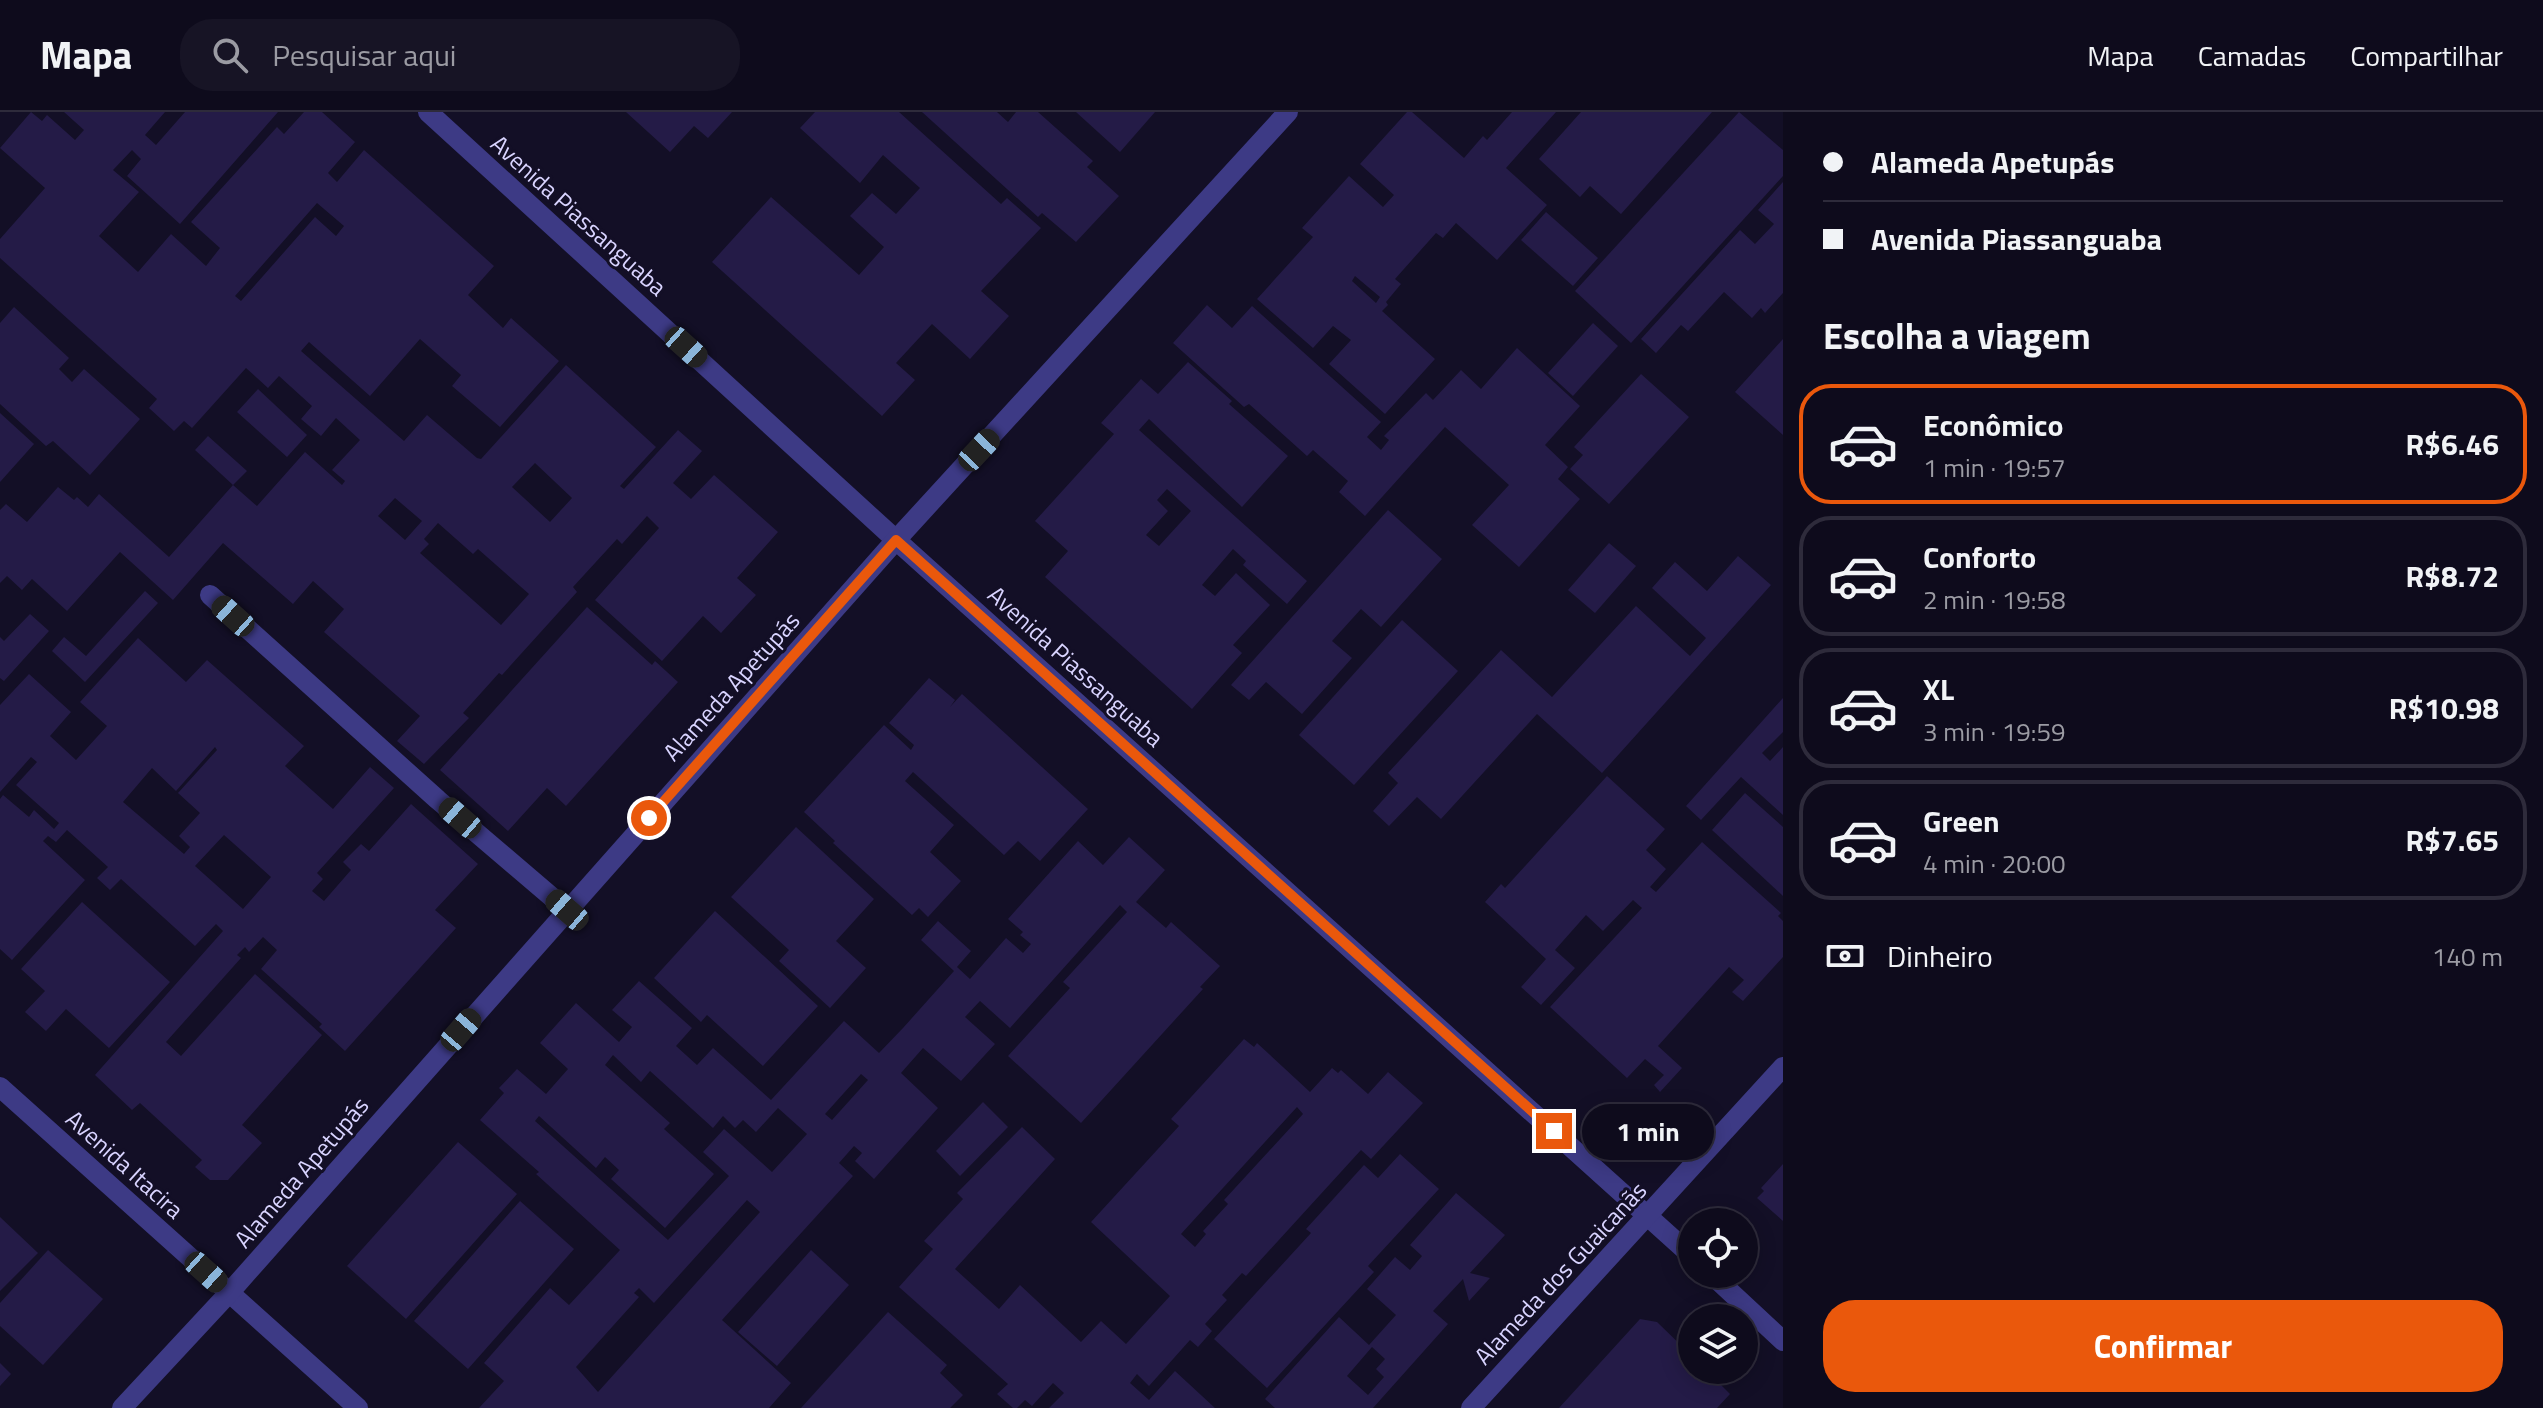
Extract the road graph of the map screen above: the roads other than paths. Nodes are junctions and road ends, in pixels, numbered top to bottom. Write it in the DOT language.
graph roads {
  1 [pos="428,112"];
  2 [pos="1288,112"];
  3 [pos="896,540"];
  4 [pos="210,595"];
  5 [pos="567,910"];
  6 [pos="1783,1067"];
  7 [pos="0,1087"];
  8 [pos="1648,1216"];
  9 [pos="1678,1243"];
  10 [pos="1726,1288"];
  11 [pos="229,1293"];
  12 [pos="1783,1341"];
  13 [pos="122,1408"];
  14 [pos="358,1408"];
  15 [pos="1471,1408"];
  1 -- 3 [label="street, Avenida Piassanguaba"];
  2 -- 3 [label="street, Alameda Apetupás"];
  3 -- 5 [label="street, Alameda Apetupás"];
  3 -- 8 [label="street, Avenida Piassanguaba"];
  4 -- 5 [label="street"];
  5 -- 11 [label="street, Alameda Apetupás"];
  6 -- 8 [label="street, Alameda dos Guaicanãs"];
  7 -- 11 [label="street, Avenida Itacira"];
  8 -- 9 [label="street, Avenida Piassanguaba"];
  8 -- 15 [label="street, Alameda dos Guaicanãs"];
  10 -- 12 [label="street"];
  11 -- 13 [label="street, Alameda Apetupás"];
  11 -- 14 [label="street, Avenida Itacira"];
}
